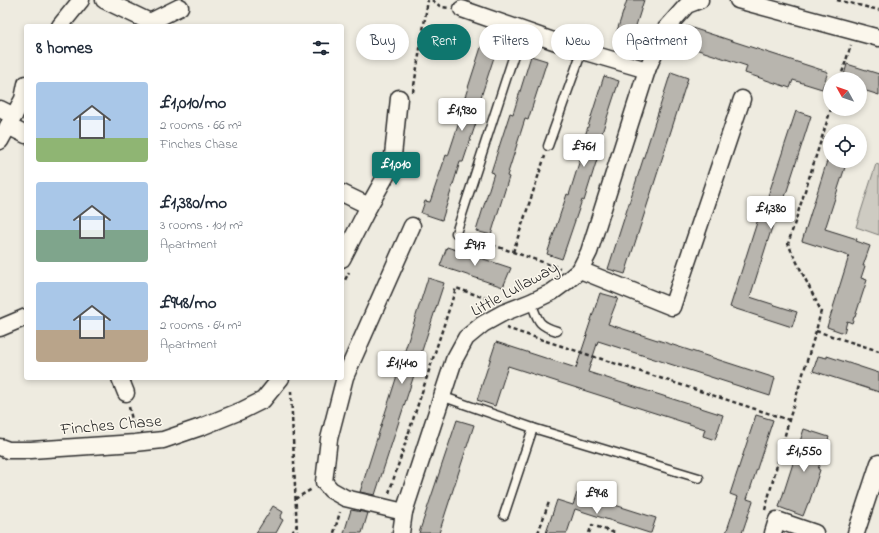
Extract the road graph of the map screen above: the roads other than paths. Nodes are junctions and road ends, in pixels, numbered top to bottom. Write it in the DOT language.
graph roads {
  1 [pos="81,0"];
  2 [pos="104,0"];
  3 [pos="700,0"];
  4 [pos="738,0"];
  5 [pos="182,3"];
  6 [pos="462,9"];
  7 [pos="62,24"];
  8 [pos="150,24"];
  9 [pos="505,24"];
  10 [pos="879,38"];
  11 [pos="604,58"];
  12 [pos="512,60"];
  13 [pos="579,60"];
  14 [pos="646,70"];
  15 [pos="24,94"];
  16 [pos="399,98"];
  17 [pos="742,99"];
  18 [pos="7,117"];
  19 [pos="24,133"];
  20 [pos="0,142"];
  21 [pos="548,146"];
  22 [pos="344,194"];
  23 [pos="369,206"];
  24 [pos="412,226"];
  25 [pos="456,233"];
  26 [pos="344,255"];
  27 [pos="572,270"];
  28 [pos="531,302"];
  29 [pos="24,318"];
  30 [pos="0,328"];
  31 [pos="557,331"];
  32 [pos="344,377"];
  33 [pos="121,380"];
  34 [pos="279,380"];
  35 [pos="343,380"];
  36 [pos="126,393"];
  37 [pos="441,396"];
  38 [pos="533,428"];
  39 [pos="0,447"];
  40 [pos="879,463"];
  41 [pos="699,478"];
  42 [pos="404,512"];
  43 [pos="504,515"];
  44 [pos="401,533"];
  45 [pos="773,533"];
  46 [pos="815,533"];
  47 [pos="856,533"];
  1 -- 7 [label="street"];
  2 -- 8 [label="street"];
  3 -- 14 [label="street, Little Lullaway"];
  4 -- 10 [label="street"];
  5 -- 8 [label="street"];
  6 -- 9 [label="street"];
  11 -- 14 [label="street"];
  12 -- 25 [label="lane"];
  13 -- 21 [label="lane"];
  14 -- 27 [label="street, Little Lullaway"];
  15 -- 18 [label="street"];
  16 -- 23 [label="street"];
  17 -- 27 [label="street"];
  18 -- 19 [label="street"];
  18 -- 20 [label="street"];
  22 -- 23 [label="street"];
  23 -- 26 [label="street"];
  24 -- 32 [label="street"];
  27 -- 28 [label="street, Little Lullaway"];
  28 -- 31 [label="lane"];
  28 -- 37 [label="street, Little Lullaway"];
  29 -- 30 [label="street"];
  33 -- 36 [label="street"];
  34 -- 39 [label="street, Finches Chase"];
  35 -- 42 [label="street"];
  37 -- 38 [label="lane"];
  37 -- 42 [label="street, Little Lullaway"];
  38 -- 41 [label="lane"];
  38 -- 43 [label="lane"];
  40 -- 47 [label="street"];
  42 -- 44 [label="street, Little Lullaway"];
  45 -- 46 [label="street"];
}
